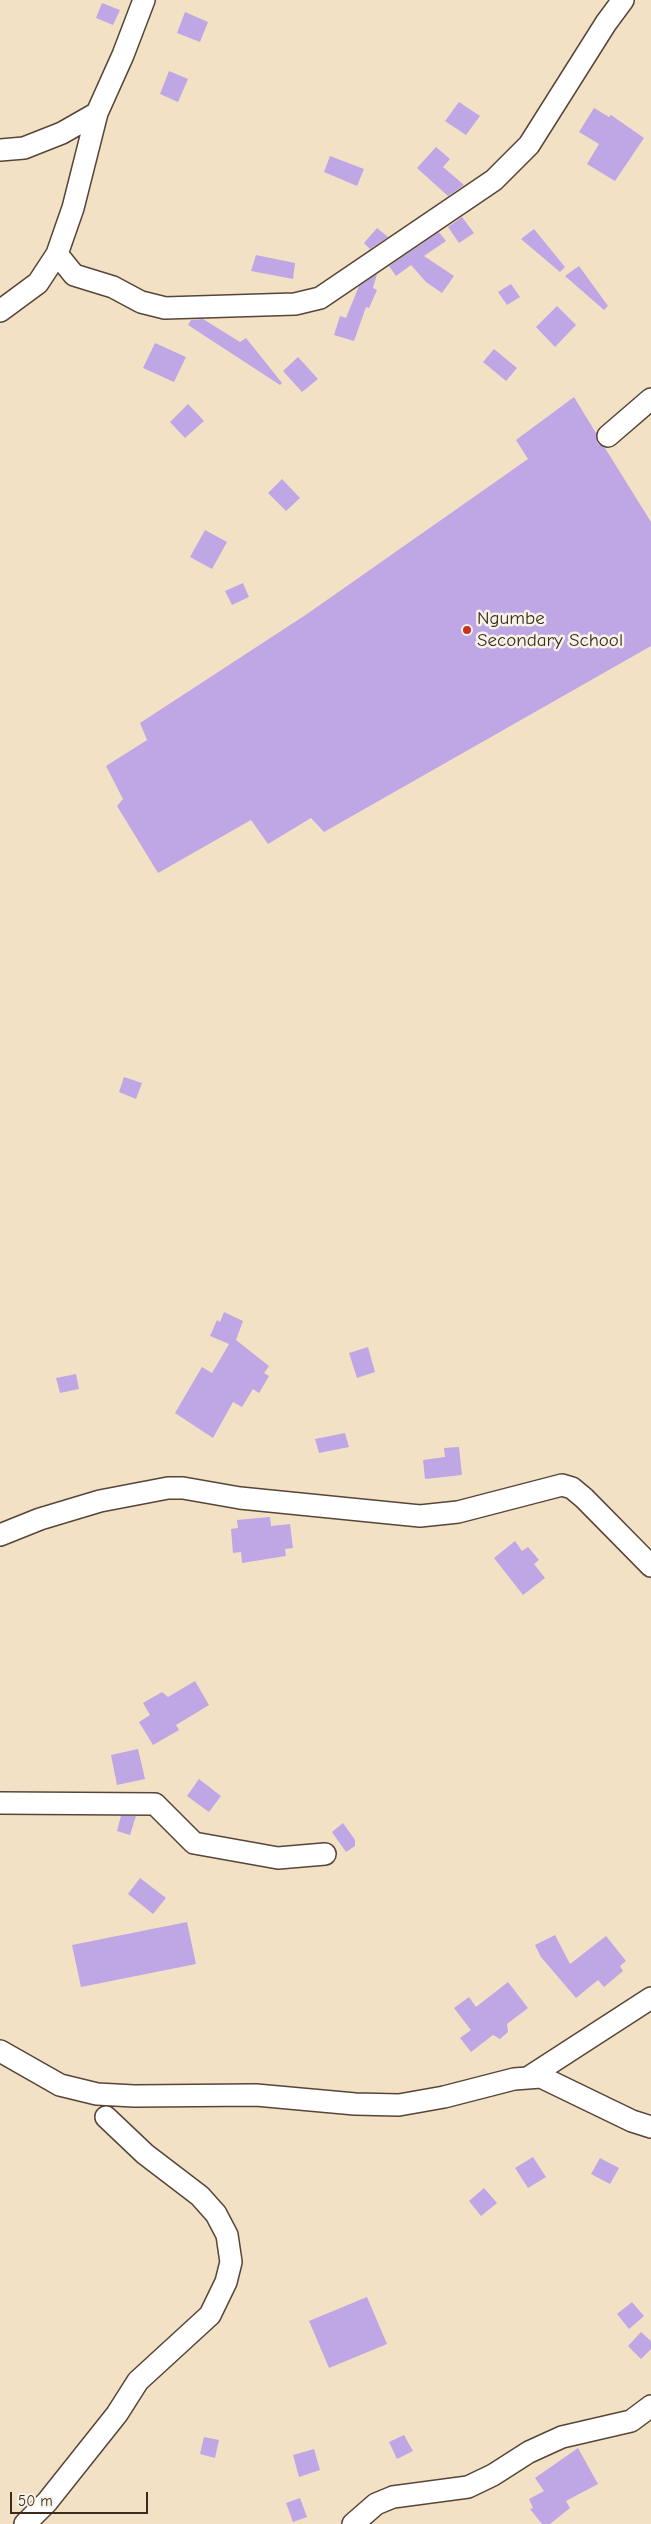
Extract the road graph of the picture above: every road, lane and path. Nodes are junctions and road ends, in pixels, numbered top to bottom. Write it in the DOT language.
graph roads {
  1 [pos="144,0"];
  2 [pos="623,0"];
  3 [pos="98,114"];
  4 [pos="0,150"];
  5 [pos="56,254"];
  6 [pos="0,311"];
  7 [pos="651,399"];
  8 [pos="608,436"];
  9 [pos="0,1534"];
  10 [pos="651,1566"];
  11 [pos="0,1803"];
  12 [pos="325,1854"];
  13 [pos="651,1998"];
  14 [pos="0,2051"];
  15 [pos="529,2077"];
  16 [pos="106,2117"];
  17 [pos="651,2127"];
  18 [pos="651,2406"];
  19 [pos="25,2524"];
  20 [pos="353,2524"];
  1 -- 3 [label="street"];
  2 -- 5 [label="street"];
  3 -- 4 [label="street"];
  3 -- 5 [label="street"];
  5 -- 6 [label="street"];
  7 -- 8 [label="street"];
  9 -- 10 [label="street"];
  11 -- 12 [label="street"];
  13 -- 15 [label="street"];
  14 -- 15 [label="street"];
  15 -- 17 [label="street"];
  16 -- 19 [label="street"];
  18 -- 20 [label="street"];
}
